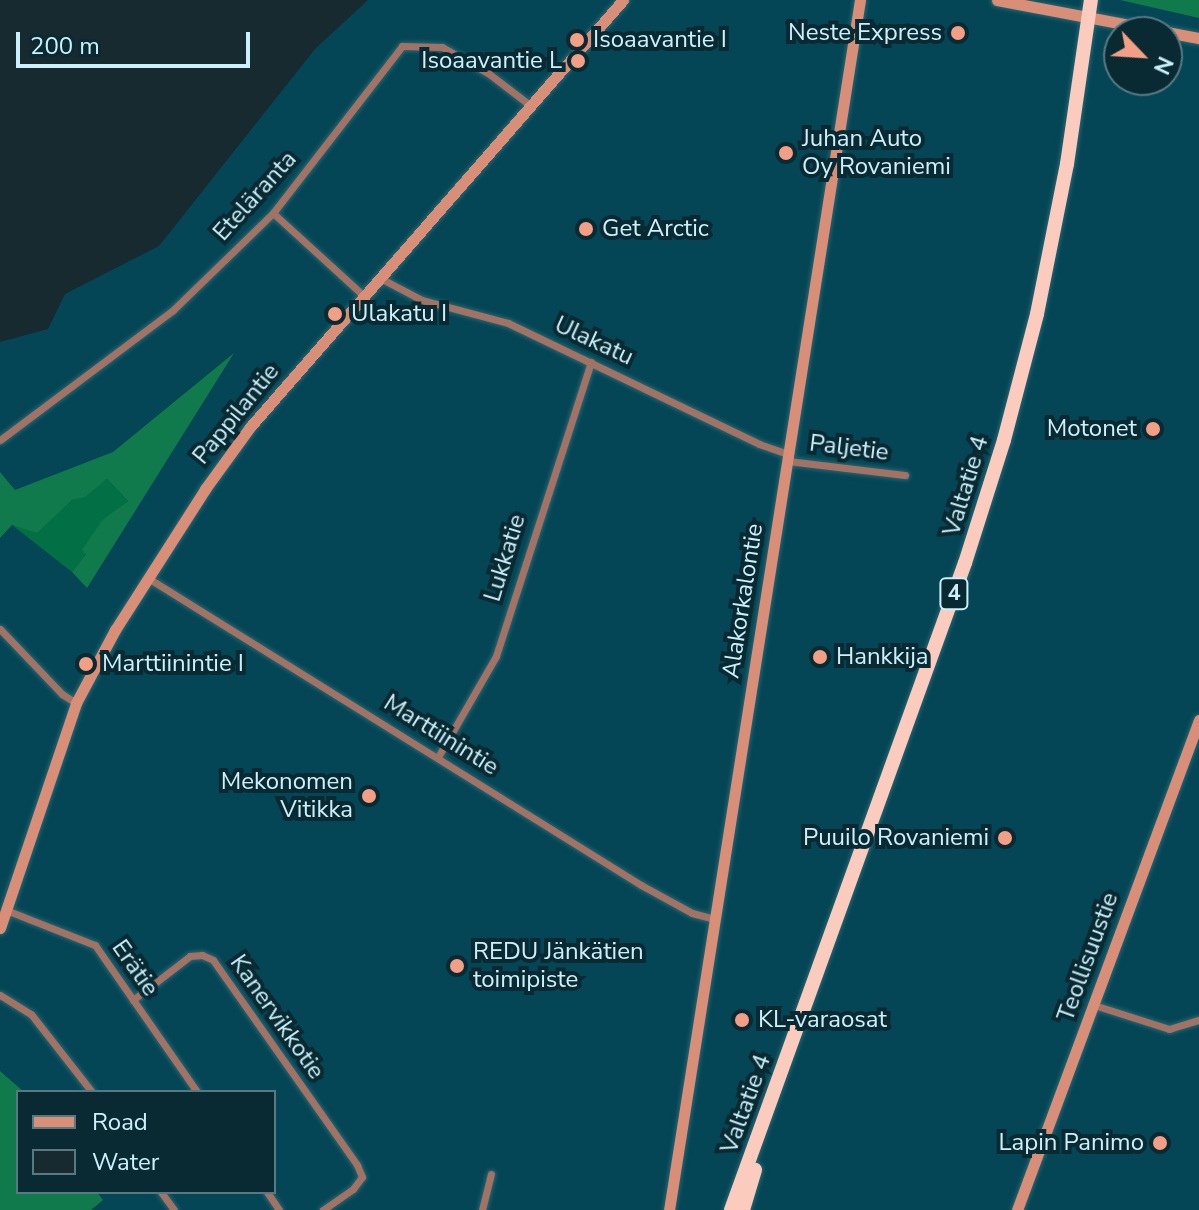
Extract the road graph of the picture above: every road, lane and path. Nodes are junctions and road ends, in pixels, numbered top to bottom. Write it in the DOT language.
graph roads {
  1 [pos="623,0"];
  2 [pos="860,0"];
  3 [pos="997,0"];
  4 [pos="1091,0"];
  5 [pos="1089,16"];
  6 [pos="1199,38"];
  7 [pos="531,106"];
  8 [pos="273,213"];
  9 [pos="380,278"];
  10 [pos="364,296"];
  11 [pos="591,362"];
  12 [pos="0,440"];
  13 [pos="787,457"];
  14 [pos="905,475"];
  15 [pos="148,578"];
  16 [pos="0,629"];
  17 [pos="76,703"];
  18 [pos="1199,720"];
  19 [pos="438,757"];
  20 [pos="6,910"];
  21 [pos="715,919"];
  22 [pos="0,928"];
  23 [pos="0,995"];
  24 [pos="133,1000"];
  25 [pos="1094,1005"];
  26 [pos="802,1012"];
  27 [pos="1199,1020"];
  28 [pos="90,1090"];
  29 [pos="196,1090"];
  30 [pos="491,1174"];
  31 [pos="323,1210"];
  32 [pos="482,1210"];
  33 [pos="669,1210"];
  34 [pos="731,1210"];
  35 [pos="743,1210"];
  36 [pos="1017,1210"];
  1 -- 7 [label="street, Pappilantie"];
  2 -- 13 [label="street, Alakorkalontie"];
  3 -- 5 [label="street"];
  4 -- 5 [label="highway, Valtatie 4 / 4"];
  5 -- 6 [label="street"];
  5 -- 26 [label="highway, Valtatie 4 / 4"];
  7 -- 8 [label="street, Eteläranta"];
  7 -- 9 [label="street, Pappilantie"];
  8 -- 10 [label="street"];
  8 -- 12 [label="street, Eteläranta"];
  9 -- 10 [label="street, Pappilantie"];
  9 -- 11 [label="street, Ulakatu"];
  10 -- 15 [label="street, Pappilantie"];
  11 -- 13 [label="street, Ulakatu"];
  11 -- 19 [label="street, Lukkatie"];
  13 -- 14 [label="street, Paljetie"];
  13 -- 21 [label="street, Alakorkalontie"];
  15 -- 17 [label="street, Pappilantie"];
  15 -- 19 [label="street, Marttiinintie"];
  16 -- 17 [label="street"];
  17 -- 20 [label="street, Pappilantie"];
  18 -- 25 [label="street, Teollisuustie"];
  19 -- 21 [label="street, Marttiinintie"];
  20 -- 22 [label="street, Pappilantie"];
  20 -- 24 [label="street, Erätie"];
  21 -- 33 [label="street, Alakorkalontie"];
  23 -- 28 [label="street"];
  24 -- 29 [label="street, Erätie"];
  24 -- 31 [label="street, Kanervikkotie"];
  25 -- 27 [label="street"];
  25 -- 36 [label="street, Teollisuustie"];
  26 -- 34 [label="highway, Valtatie 4 / 4"];
  26 -- 35 [label="highway, Valtatie 4 / 4"];
  30 -- 32 [label="street"];
}
